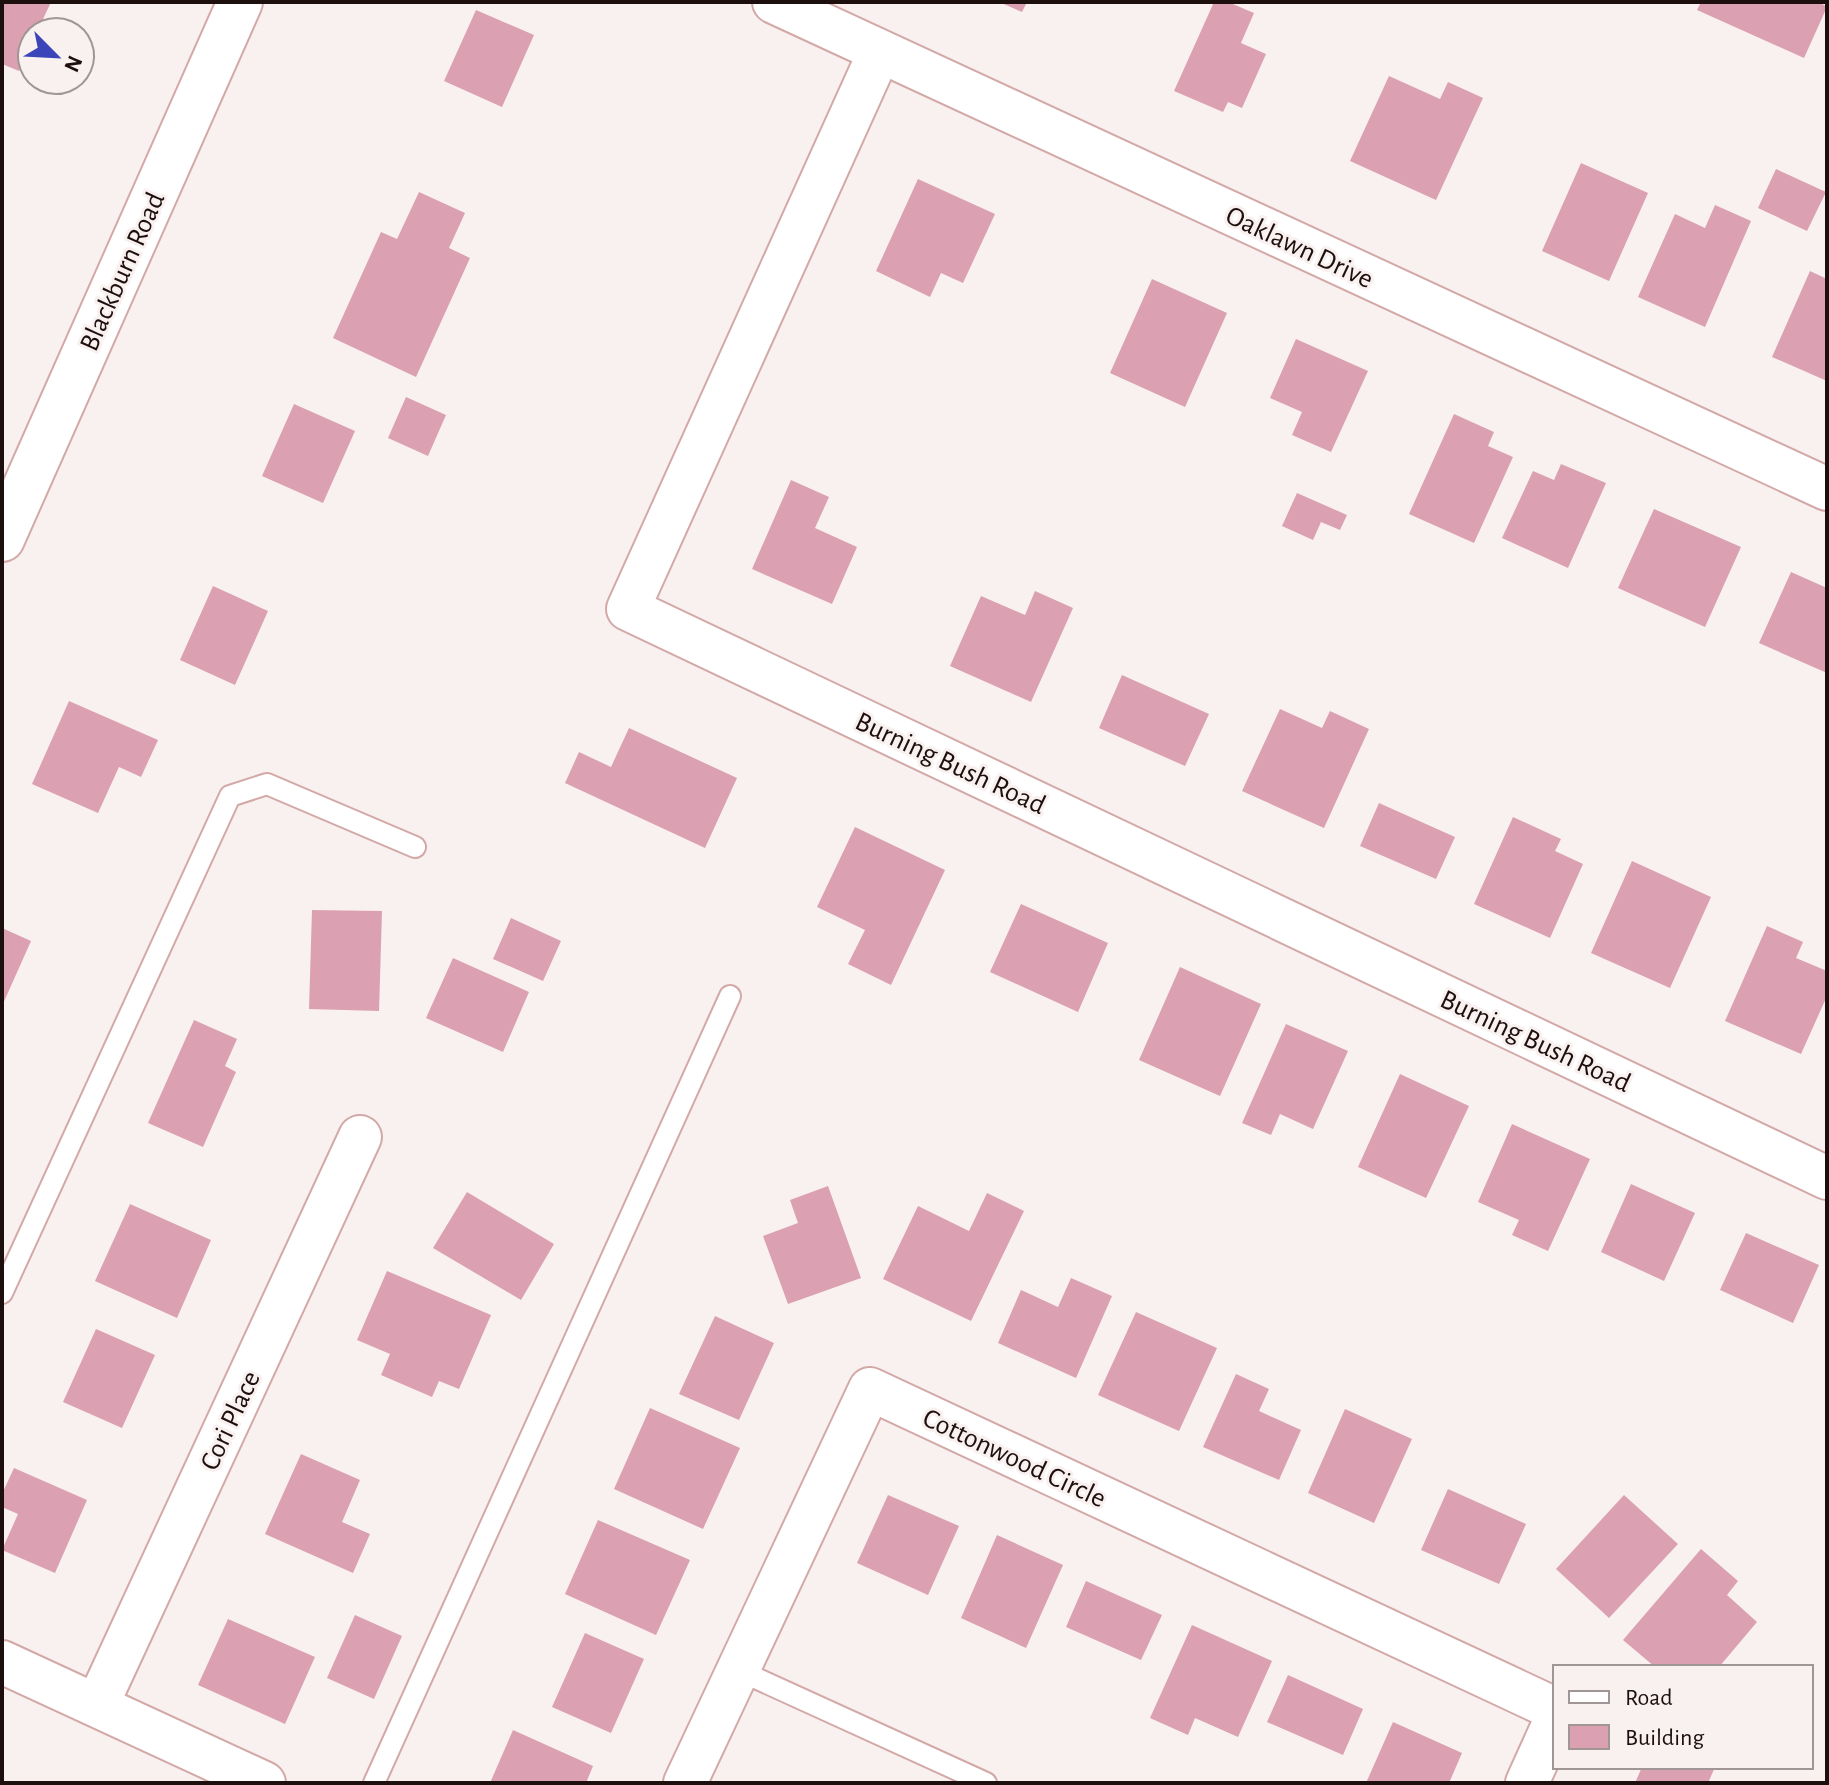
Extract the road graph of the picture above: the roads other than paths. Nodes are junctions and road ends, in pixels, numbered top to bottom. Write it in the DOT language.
graph roads {
  1 [pos="240,2"];
  2 [pos="774,2"];
  3 [pos="880,51"];
  4 [pos="1827,489"];
  5 [pos="2,539"];
  6 [pos="415,847"];
  7 [pos="730,996"];
  8 [pos="360,1137"];
  9 [pos="1827,1178"];
  10 [pos="2,1293"];
  11 [pos="2,1662"];
  12 [pos="738,1670"];
  13 [pos="98,1703"];
  14 [pos="1553,1708"];
  15 [pos="1553,1725"];
  16 [pos="264,1783"];
  17 [pos="374,1783"];
  18 [pos="685,1783"];
  19 [pos="986,1783"];
  20 [pos="1527,1783"];
  1 -- 5 [label="main road, Blackburn Road"];
  2 -- 3 [label="street, Oaklawn Drive"];
  3 -- 4 [label="street, Oaklawn Drive"];
  3 -- 9 [label="street, Burning Bush Road"];
  6 -- 10 [label="lane"];
  7 -- 17 [label="lane"];
  8 -- 13 [label="street, Cori Place"];
  11 -- 13 [label="street"];
  12 -- 14 [label="street, Cottonwood Circle"];
  12 -- 18 [label="street, Cottonwood Circle"];
  12 -- 19 [label="lane"];
  13 -- 16 [label="street"];
  15 -- 20 [label="street"];
}
